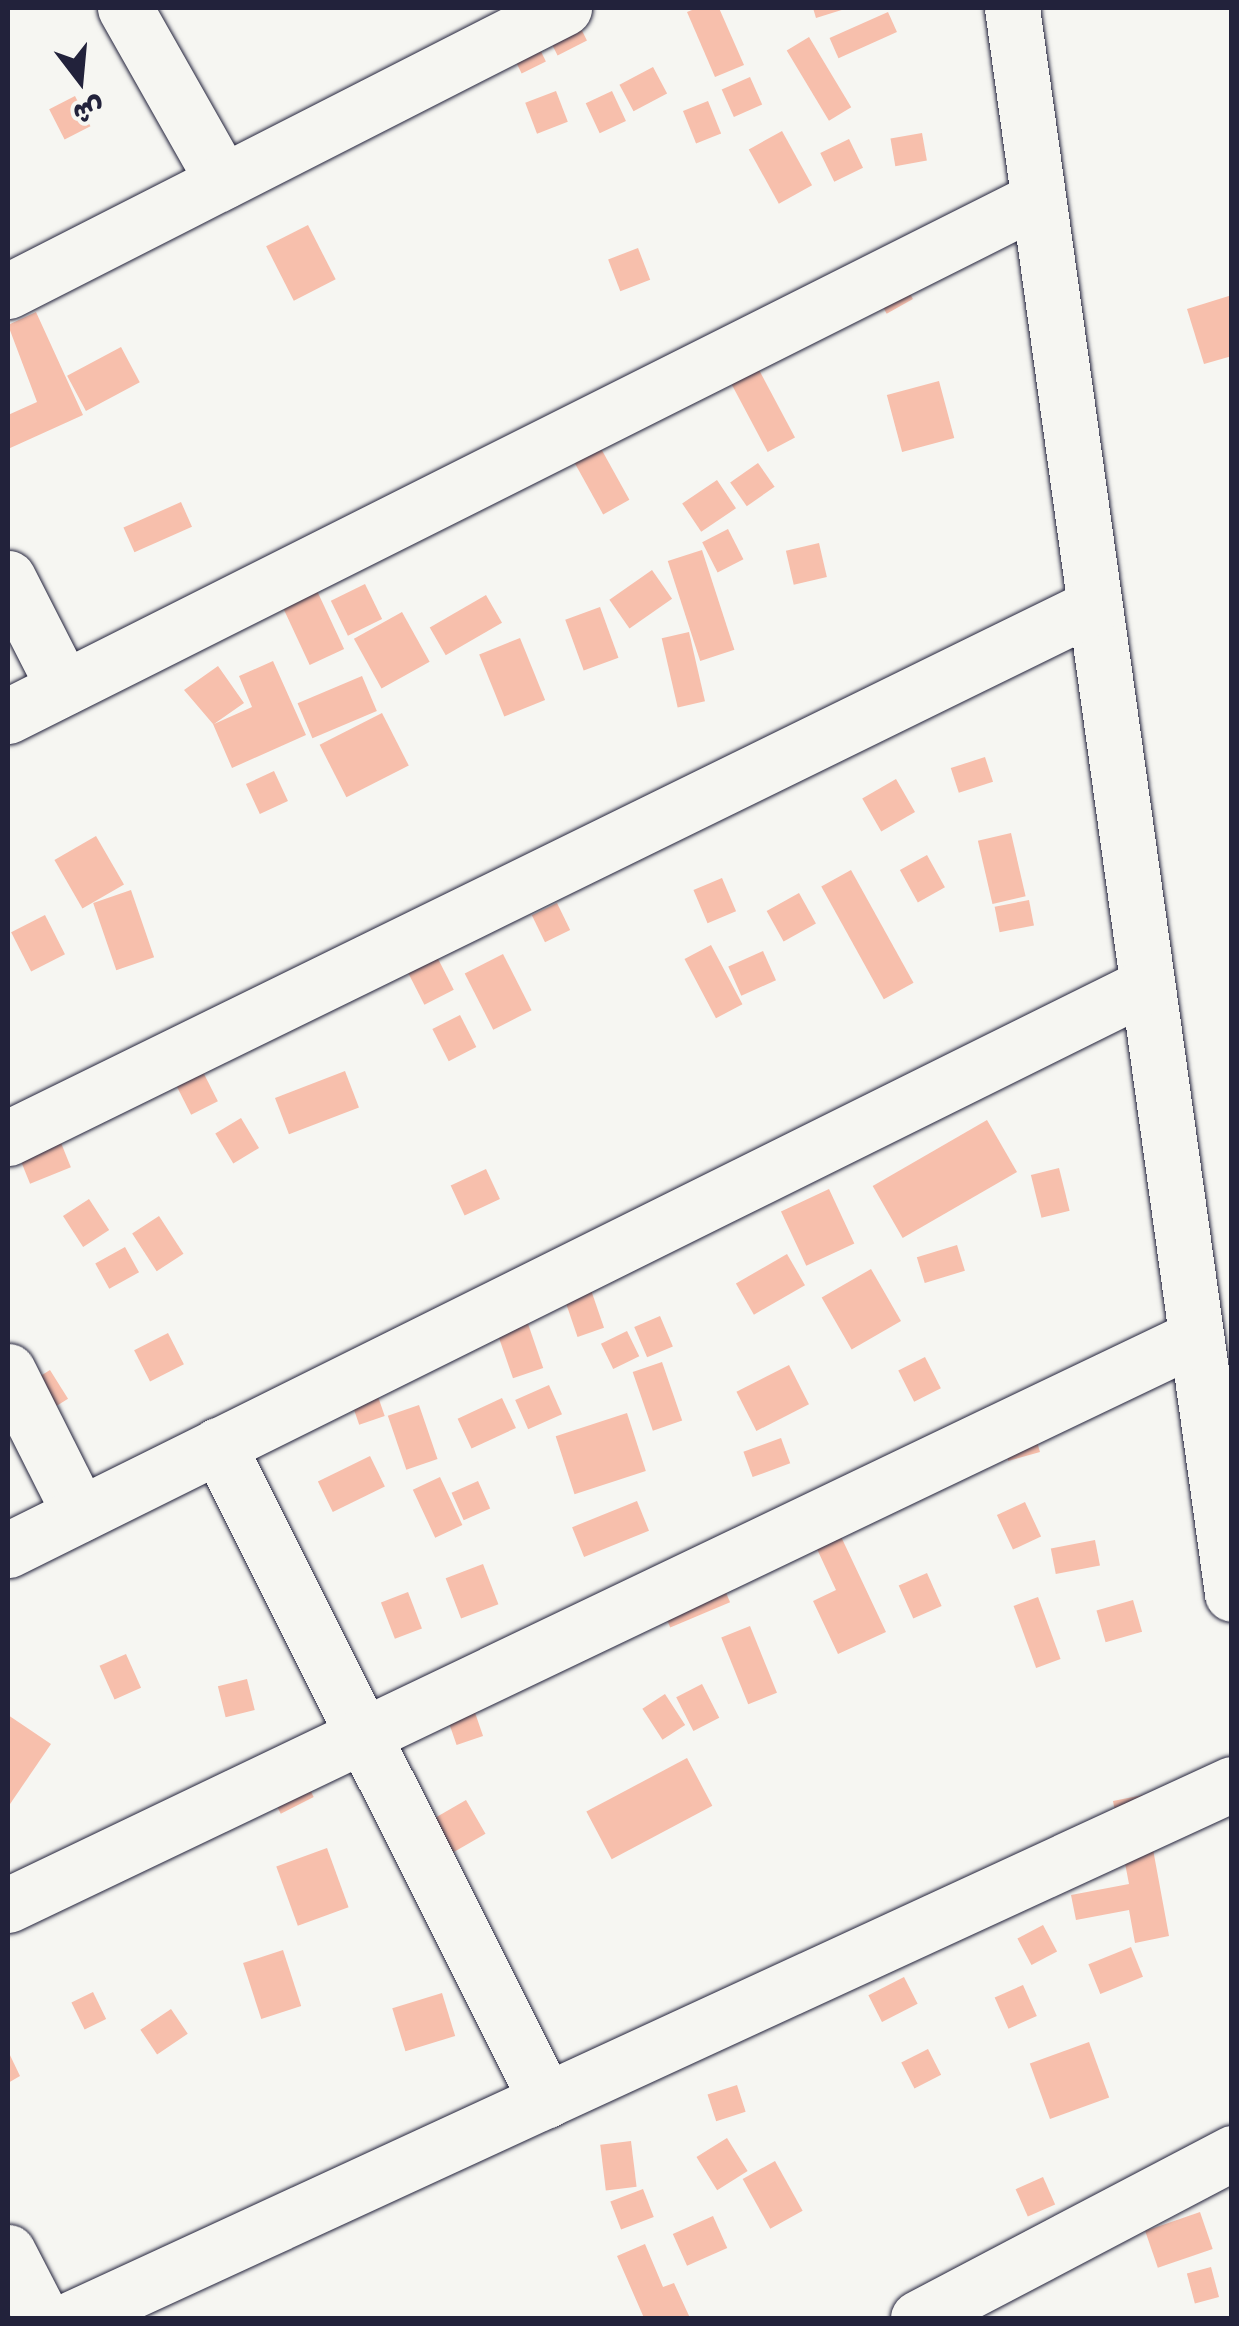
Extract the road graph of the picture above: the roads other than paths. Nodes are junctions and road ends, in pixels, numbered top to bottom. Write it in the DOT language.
graph roads {
  1 [pos="125,8"];
  2 [pos="564,8"];
  3 [pos="1012,8"];
  4 [pos="223,181"];
  5 [pos="1038,199"];
  6 [pos="8,291"];
  7 [pos="8,578"];
  8 [pos="1094,606"];
  9 [pos="64,688"];
  10 [pos="8,716"];
  11 [pos="1147,985"];
  12 [pos="8,1138"];
  13 [pos="1196,1337"];
  14 [pos="8,1371"];
  15 [pos="218,1445"];
  16 [pos="80,1514"];
  17 [pos="8,1550"];
  18 [pos="1232,1594"];
  19 [pos="363,1735"];
  20 [pos="1232,1784"];
  21 [pos="8,1905"];
  22 [pos="546,2100"];
  23 [pos="1232,2153"];
  24 [pos="8,2252"];
  25 [pos="42,2318"];
  26 [pos="74,2318"];
  27 [pos="918,2318"];
  1 -- 4 [label="street"];
  2 -- 4 [label="street"];
  3 -- 5 [label="street"];
  4 -- 6 [label="street"];
  5 -- 8 [label="street"];
  5 -- 9 [label="street"];
  7 -- 9 [label="street"];
  8 -- 11 [label="street"];
  8 -- 12 [label="street"];
  9 -- 10 [label="street"];
  11 -- 13 [label="street"];
  11 -- 15 [label="street"];
  13 -- 18 [label="street"];
  13 -- 19 [label="street"];
  14 -- 16 [label="street"];
  15 -- 16 [label="street"];
  15 -- 19 [label="street"];
  16 -- 17 [label="street"];
  19 -- 21 [label="street"];
  19 -- 22 [label="street"];
  20 -- 22 [label="street"];
  22 -- 26 [label="street"];
  23 -- 27 [label="street"];
  24 -- 25 [label="street"];
}
